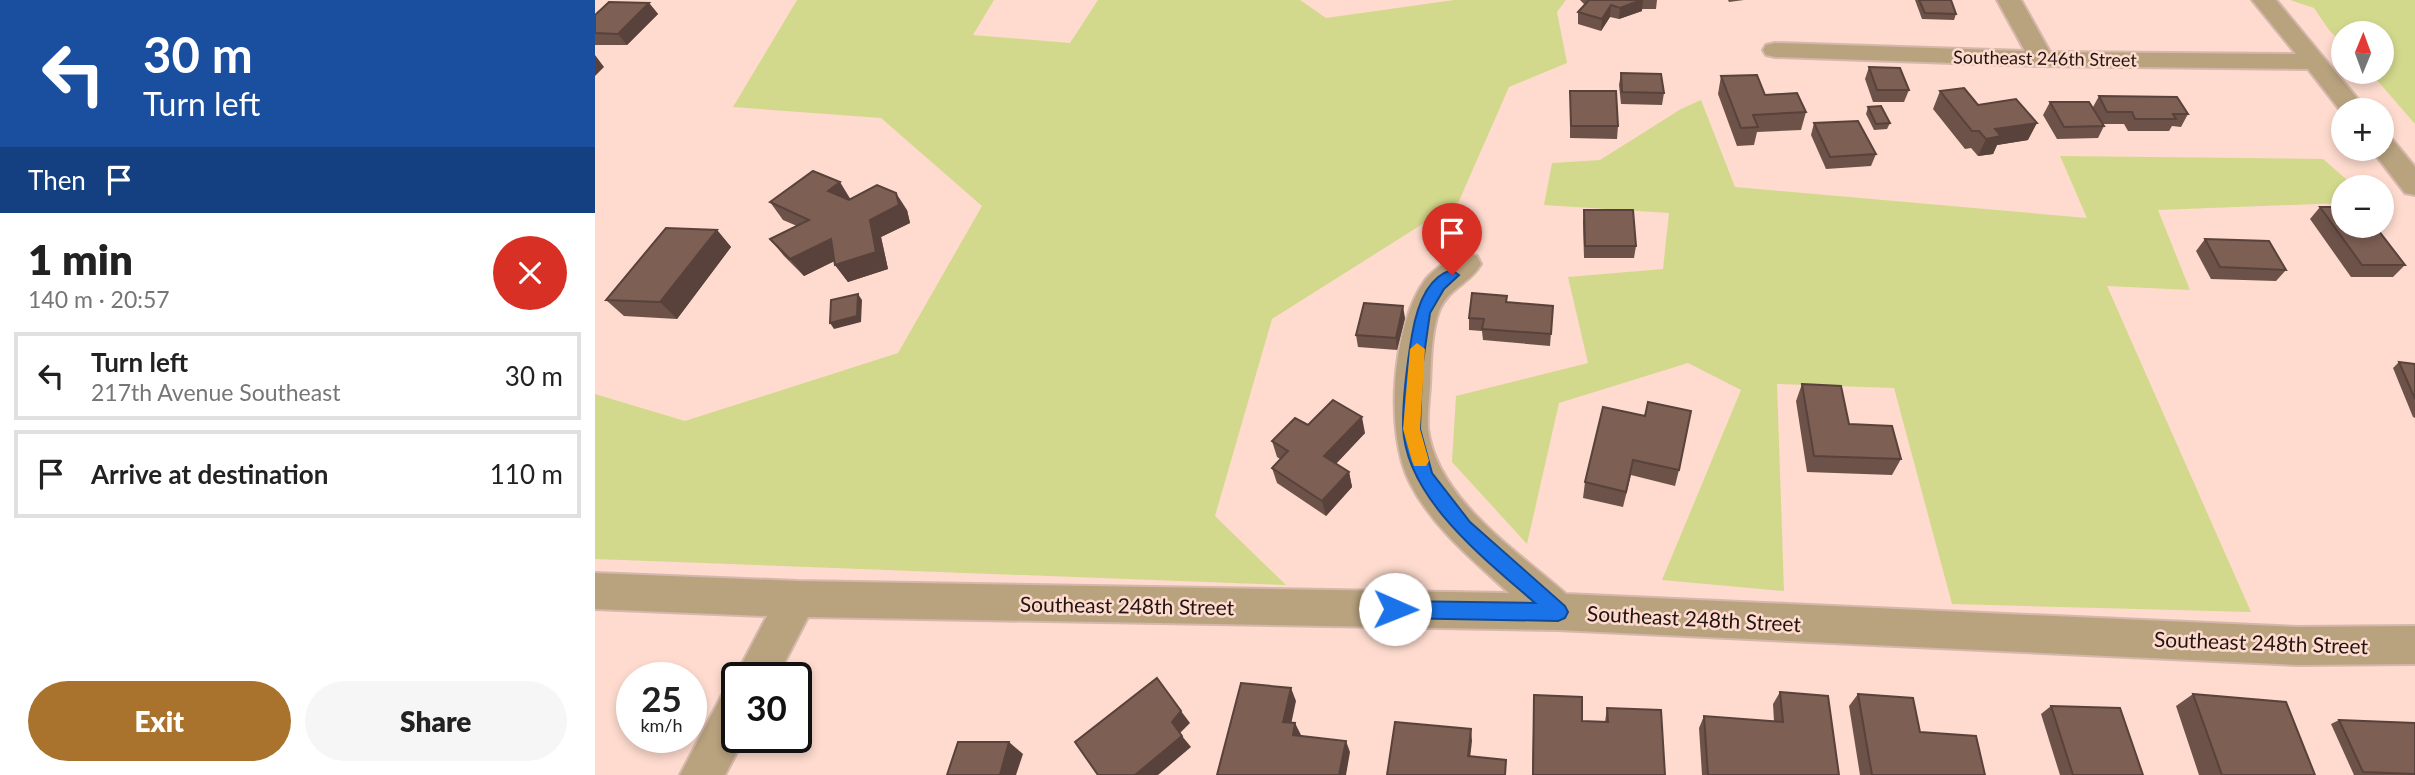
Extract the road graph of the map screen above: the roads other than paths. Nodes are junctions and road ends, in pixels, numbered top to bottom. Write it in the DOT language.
graph roads {
  1 [pos="2009,0"];
  2 [pos="2264,0"];
  3 [pos="1775,50"];
  4 [pos="2042,59"];
  5 [pos="2314,62"];
  6 [pos="2344,98"];
  7 [pos="2394,160"];
  8 [pos="2415,186"];
  9 [pos="1466,264"];
  10 [pos="595,591"];
  11 [pos="797,599"];
  12 [pos="1558,612"];
  13 [pos="2415,645"];
  14 [pos="763,662"];
  15 [pos="721,740"];
  16 [pos="702,775"];
  1 -- 4 [label="street"];
  2 -- 5 [label="street"];
  3 -- 4 [label="street, Southeast 246th Street"];
  4 -- 5 [label="street, Southeast 246th Street"];
  5 -- 6 [label="street"];
  7 -- 8 [label="street"];
  9 -- 12 [label="street"];
  10 -- 11 [label="street, Southeast 248th Street"];
  11 -- 12 [label="street, Southeast 248th Street"];
  11 -- 14 [label="street"];
  12 -- 13 [label="street, Southeast 248th Street"];
  15 -- 16 [label="street"];
}
